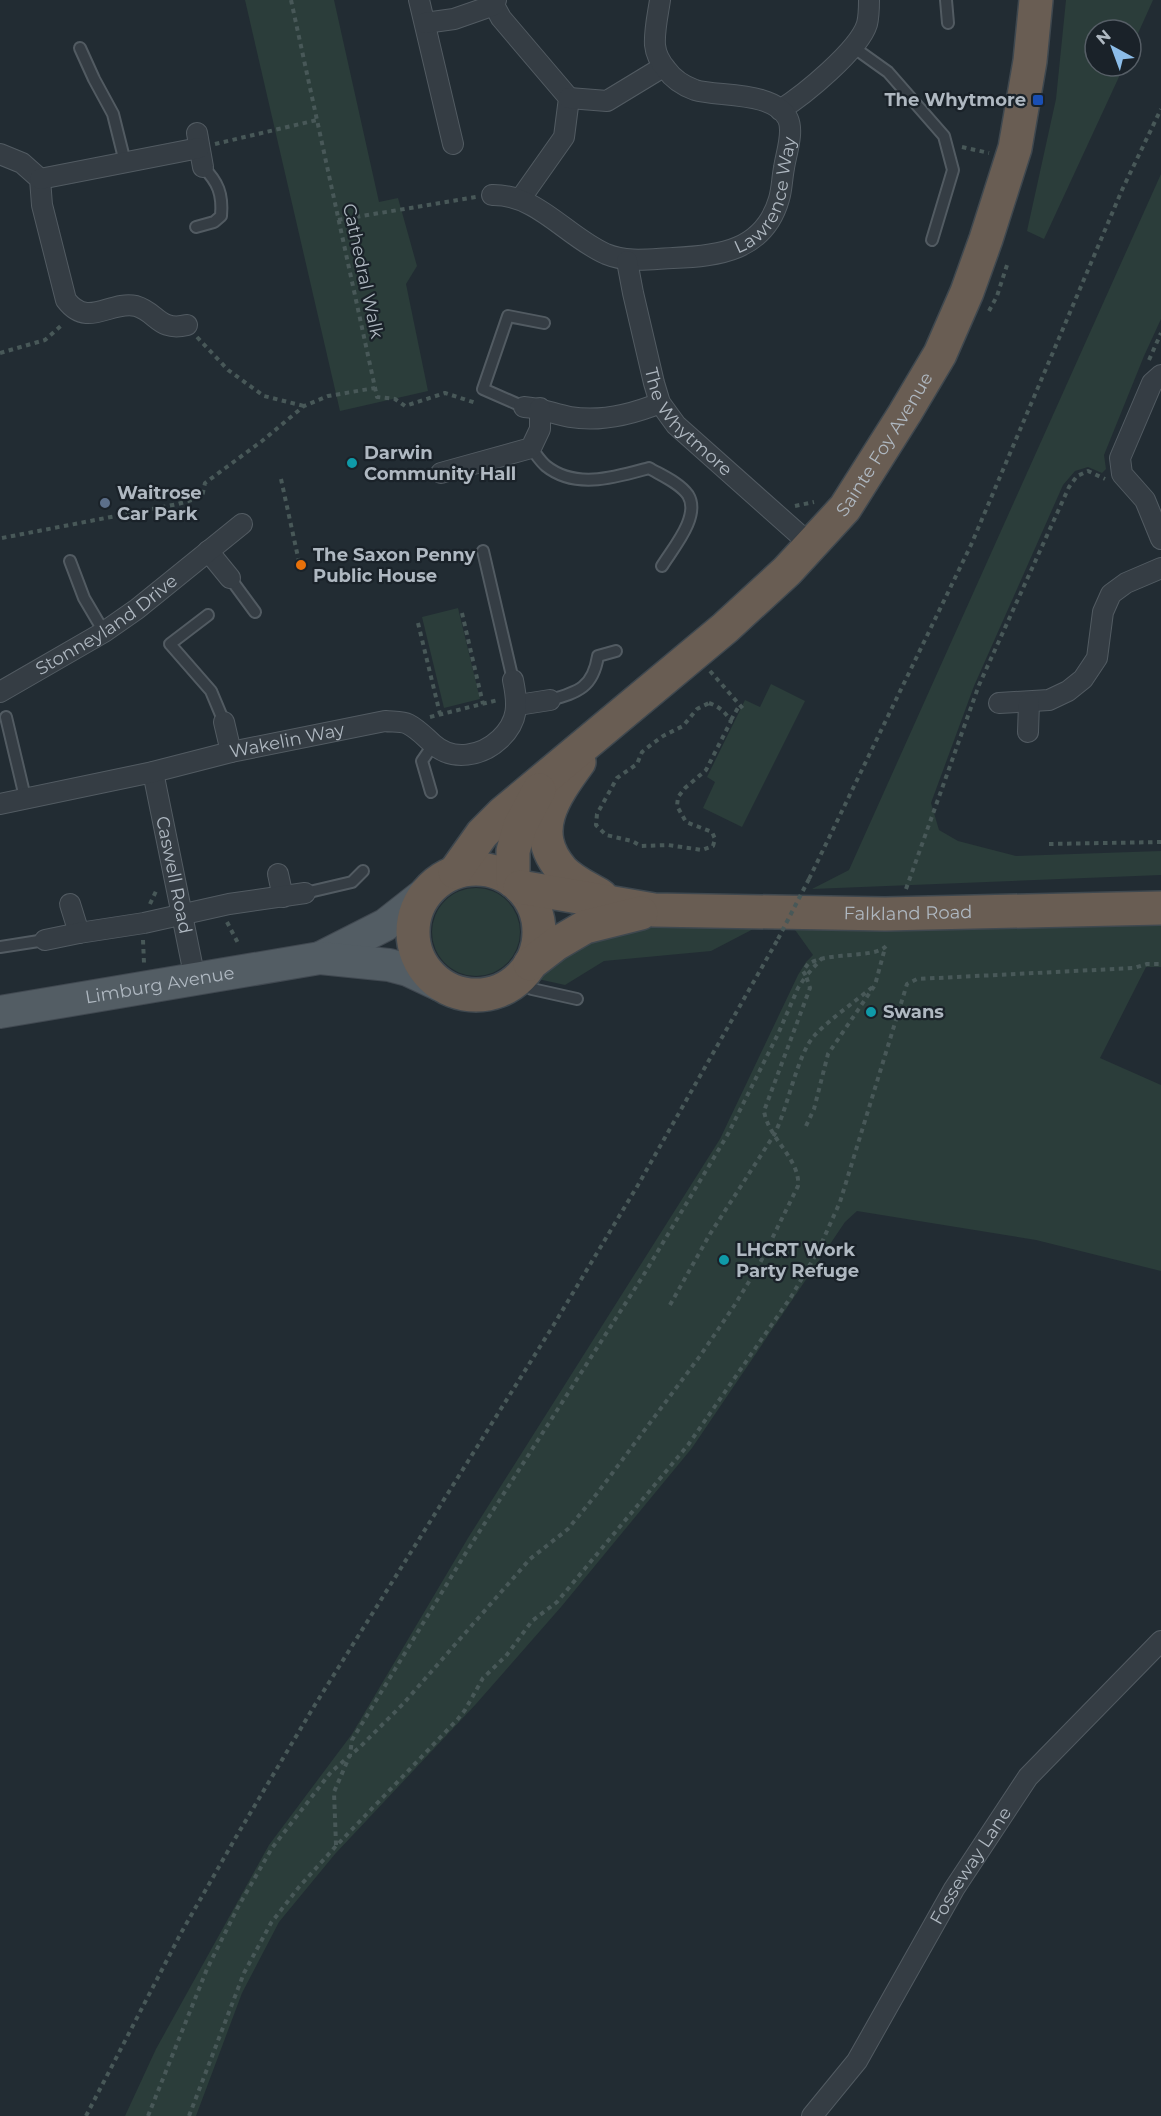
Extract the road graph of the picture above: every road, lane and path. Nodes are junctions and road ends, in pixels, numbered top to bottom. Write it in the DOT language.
graph roads {
  1 [pos="291,0"];
  2 [pos="419,0"];
  3 [pos="660,0"];
  4 [pos="870,0"];
  5 [pos="946,0"];
  6 [pos="1036,0"];
  7 [pos="495,3"];
  8 [pos="425,23"];
  9 [pos="948,23"];
  10 [pos="853,47"];
  11 [pos="80,48"];
  12 [pos="663,67"];
  13 [pos="568,98"];
  14 [pos="1161,109"];
  15 [pos="780,110"];
  16 [pos="317,120"];
  17 [pos="991,142"];
  18 [pos="946,143"];
  19 [pos="453,144"];
  20 [pos="200,149"];
  21 [pos="988,153"];
  22 [pos="0,154"];
  23 [pos="987,161"];
  24 [pos="125,162"];
  25 [pos="40,179"];
  26 [pos="492,195"];
  27 [pos="521,198"];
  28 [pos="338,220"];
  29 [pos="196,227"];
  30 [pos="932,240"];
  31 [pos="1010,256"];
  32 [pos="627,261"];
  33 [pos="66,300"];
  34 [pos="986,318"];
  35 [pos="544,323"];
  36 [pos="187,325"];
  37 [pos="0,353"];
  38 [pos="1161,375"];
  39 [pos="375,388"];
  40 [pos="660,403"];
  41 [pos="483,405"];
  42 [pos="304,406"];
  43 [pos="532,408"];
  44 [pos="531,448"];
  45 [pos="441,473"];
  46 [pos="281,479"];
  47 [pos="1111,482"];
  48 [pos="817,500"];
  49 [pos="780,518"];
  50 [pos="242,524"];
  51 [pos="2,538"];
  52 [pos="1161,539"];
  53 [pos="812,546"];
  54 [pos="208,551"];
  55 [pos="483,551"];
  56 [pos="70,561"];
  57 [pos="662,566"];
  58 [pos="1161,568"];
  59 [pos="301,571"];
  60 [pos="230,578"];
  61 [pos="255,612"];
  62 [pos="462,613"];
  63 [pos="208,615"];
  64 [pos="418,623"];
  65 [pos="105,632"];
  66 [pos="616,651"];
  67 [pos="717,664"];
  68 [pos="710,670"];
  69 [pos="701,677"];
  70 [pos="0,692"];
  71 [pos="516,693"];
  72 [pos="550,700"];
  73 [pos="999,703"];
  74 [pos="1029,703"];
  75 [pos="483,704"];
  76 [pos="739,705"];
  77 [pos="745,711"];
  78 [pos="440,714"];
  79 [pos="6,717"];
  80 [pos="731,721"];
  81 [pos="224,722"];
  82 [pos="406,722"];
  83 [pos="606,725"];
  84 [pos="1028,732"];
  85 [pos="433,745"];
  86 [pos="231,752"];
  87 [pos="153,772"];
  88 [pos="549,773"];
  89 [pos="431,792"];
  90 [pos="25,797"];
  91 [pos="0,804"];
  92 [pos="1161,842"];
  93 [pos="1049,844"];
  94 [pos="363,871"];
  95 [pos="455,872"];
  96 [pos="278,874"];
  97 [pos="517,884"];
  98 [pos="427,892"];
  99 [pos="916,892"];
  100 [pos="305,893"];
  101 [pos="794,893"];
  102 [pos="805,893"];
  103 [pos="283,897"];
  104 [pos="612,903"];
  105 [pos="70,904"];
  106 [pos="1161,908"];
  107 [pos="654,910"];
  108 [pos="182,914"];
  109 [pos="79,933"];
  110 [pos="45,940"];
  111 [pos="251,944"];
  112 [pos="0,947"];
  113 [pos="229,947"];
  114 [pos="320,958"];
  115 [pos="133,964"];
  116 [pos="1161,964"];
  117 [pos="192,966"];
  118 [pos="529,967"];
  119 [pos="806,976"];
  120 [pos="440,985"];
  121 [pos="875,985"];
  122 [pos="577,999"];
  123 [pos="0,1012"];
  124 [pos="806,1126"];
  125 [pos="774,1135"];
  126 [pos="670,1305"];
  127 [pos="1161,1641"];
  128 [pos="350,1755"];
  129 [pos="336,1846"];
  130 [pos="86,2116"];
  131 [pos="148,2116"];
  132 [pos="189,2116"];
  133 [pos="812,2116"];
  1 -- 16 [label="path, Cathedral Walk"];
  2 -- 8 [label="street"];
  3 -- 12 [label="street"];
  4 -- 10 [label="street"];
  5 -- 9 [label="lane"];
  6 -- 53 [label="highway, Sainte Foy Avenue"];
  7 -- 8 [label="street"];
  7 -- 13 [label="street"];
  8 -- 19 [label="street"];
  10 -- 15 [label="street"];
  10 -- 18 [label="lane"];
  11 -- 24 [label="lane"];
  12 -- 13 [label="street"];
  12 -- 15 [label="street, Lawrence Way"];
  13 -- 27 [label="street"];
  14 -- 130 [label="path, bridge"];
  15 -- 32 [label="street, Lawrence Way"];
  16 -- 20 [label="path"];
  16 -- 28 [label="path, Cathedral Walk"];
  17 -- 21 [label="path"];
  18 -- 21 [label="path"];
  18 -- 30 [label="lane"];
  20 -- 24 [label="street"];
  20 -- 29 [label="lane"];
  21 -- 23 [label="path"];
  22 -- 25 [label="street"];
  24 -- 25 [label="street"];
  25 -- 33 [label="street"];
  26 -- 27 [label="street, Lawrence Way"];
  26 -- 28 [label="path"];
  27 -- 32 [label="street, Lawrence Way"];
  28 -- 39 [label="path, Cathedral Walk"];
  31 -- 34 [label="path"];
  32 -- 40 [label="street, The Whytmore"];
  33 -- 36 [label="street"];
  33 -- 37 [label="path"];
  35 -- 43 [label="lane"];
  36 -- 42 [label="path"];
  38 -- 52 [label="street"];
  39 -- 41 [label="path"];
  39 -- 42 [label="path"];
  40 -- 43 [label="street"];
  40 -- 49 [label="street, The Whytmore"];
  42 -- 51 [label="path"];
  43 -- 44 [label="street"];
  44 -- 45 [label="street"];
  44 -- 57 [label="lane"];
  46 -- 59 [label="path"];
  47 -- 99 [label="path"];
  48 -- 49 [label="path"];
  49 -- 53 [label="street, The Whytmore"];
  50 -- 54 [label="street, Stonneyland Drive"];
  53 -- 83 [label="highway, Sainte Foy Avenue"];
  54 -- 60 [label="street"];
  54 -- 65 [label="street, Stonneyland Drive"];
  55 -- 71 [label="lane"];
  56 -- 65 [label="lane"];
  58 -- 74 [label="street"];
  60 -- 61 [label="lane"];
  62 -- 75 [label="path"];
  63 -- 81 [label="lane"];
  64 -- 78 [label="path"];
  65 -- 70 [label="street, Stonneyland Drive"];
  66 -- 72 [label="lane"];
  67 -- 68 [label="path"];
  68 -- 69 [label="path"];
  68 -- 76 [label="path"];
  71 -- 72 [label="street"];
  71 -- 75 [label="path"];
  71 -- 85 [label="street"];
  73 -- 74 [label="street"];
  74 -- 84 [label="street"];
  75 -- 78 [label="path"];
  76 -- 77 [label="path"];
  76 -- 80 [label="path"];
  78 -- 82 [label="path"];
  79 -- 90 [label="lane"];
  80 -- 80 [label="path"];
  81 -- 86 [label="street"];
  82 -- 85 [label="street"];
  82 -- 86 [label="street, Wakelin Way"];
  83 -- 88 [label="highway, Sainte Foy Avenue"];
  83 -- 104 [label="highway"];
  85 -- 89 [label="lane"];
  86 -- 87 [label="street, Wakelin Way"];
  87 -- 90 [label="street, Wakelin Way"];
  87 -- 108 [label="street, Caswell Road"];
  88 -- 95 [label="highway, Sainte Foy Avenue"];
  88 -- 97 [label="highway, Sainte Foy Avenue"];
  90 -- 91 [label="street, Wakelin Way"];
  92 -- 93 [label="path"];
  94 -- 100 [label="lane"];
  95 -- 97 [label="highway"];
  95 -- 98 [label="highway"];
  96 -- 103 [label="street"];
  97 -- 104 [label="highway, Falkland Road"];
  97 -- 118 [label="highway"];
  98 -- 114 [label="main road, Limburg Avenue"];
  98 -- 120 [label="highway"];
  100 -- 103 [label="street"];
  101 -- 102 [label="path"];
  103 -- 108 [label="street"];
  104 -- 107 [label="highway, Falkland Road"];
  105 -- 109 [label="street"];
  106 -- 107 [label="highway, Falkland Road"];
  107 -- 118 [label="highway, Falkland Road"];
  108 -- 109 [label="street"];
  108 -- 117 [label="street, Caswell Road"];
  109 -- 110 [label="street"];
  110 -- 112 [label="lane"];
  111 -- 113 [label="path"];
  114 -- 117 [label="main road, Limburg Avenue"];
  114 -- 120 [label="main road, Limburg Avenue"];
  115 -- 117 [label="path"];
  116 -- 129 [label="path"];
  117 -- 123 [label="main road, Limburg Avenue"];
  118 -- 120 [label="highway"];
  118 -- 122 [label="lane"];
  119 -- 121 [label="path"];
  119 -- 125 [label="path"];
  119 -- 128 [label="path"];
  121 -- 124 [label="path"];
  121 -- 125 [label="path"];
  125 -- 126 [label="path"];
  125 -- 128 [label="path"];
  127 -- 133 [label="street, Fosseway Lane"];
  128 -- 129 [label="path"];
  128 -- 131 [label="path"];
  129 -- 132 [label="path"];
}
